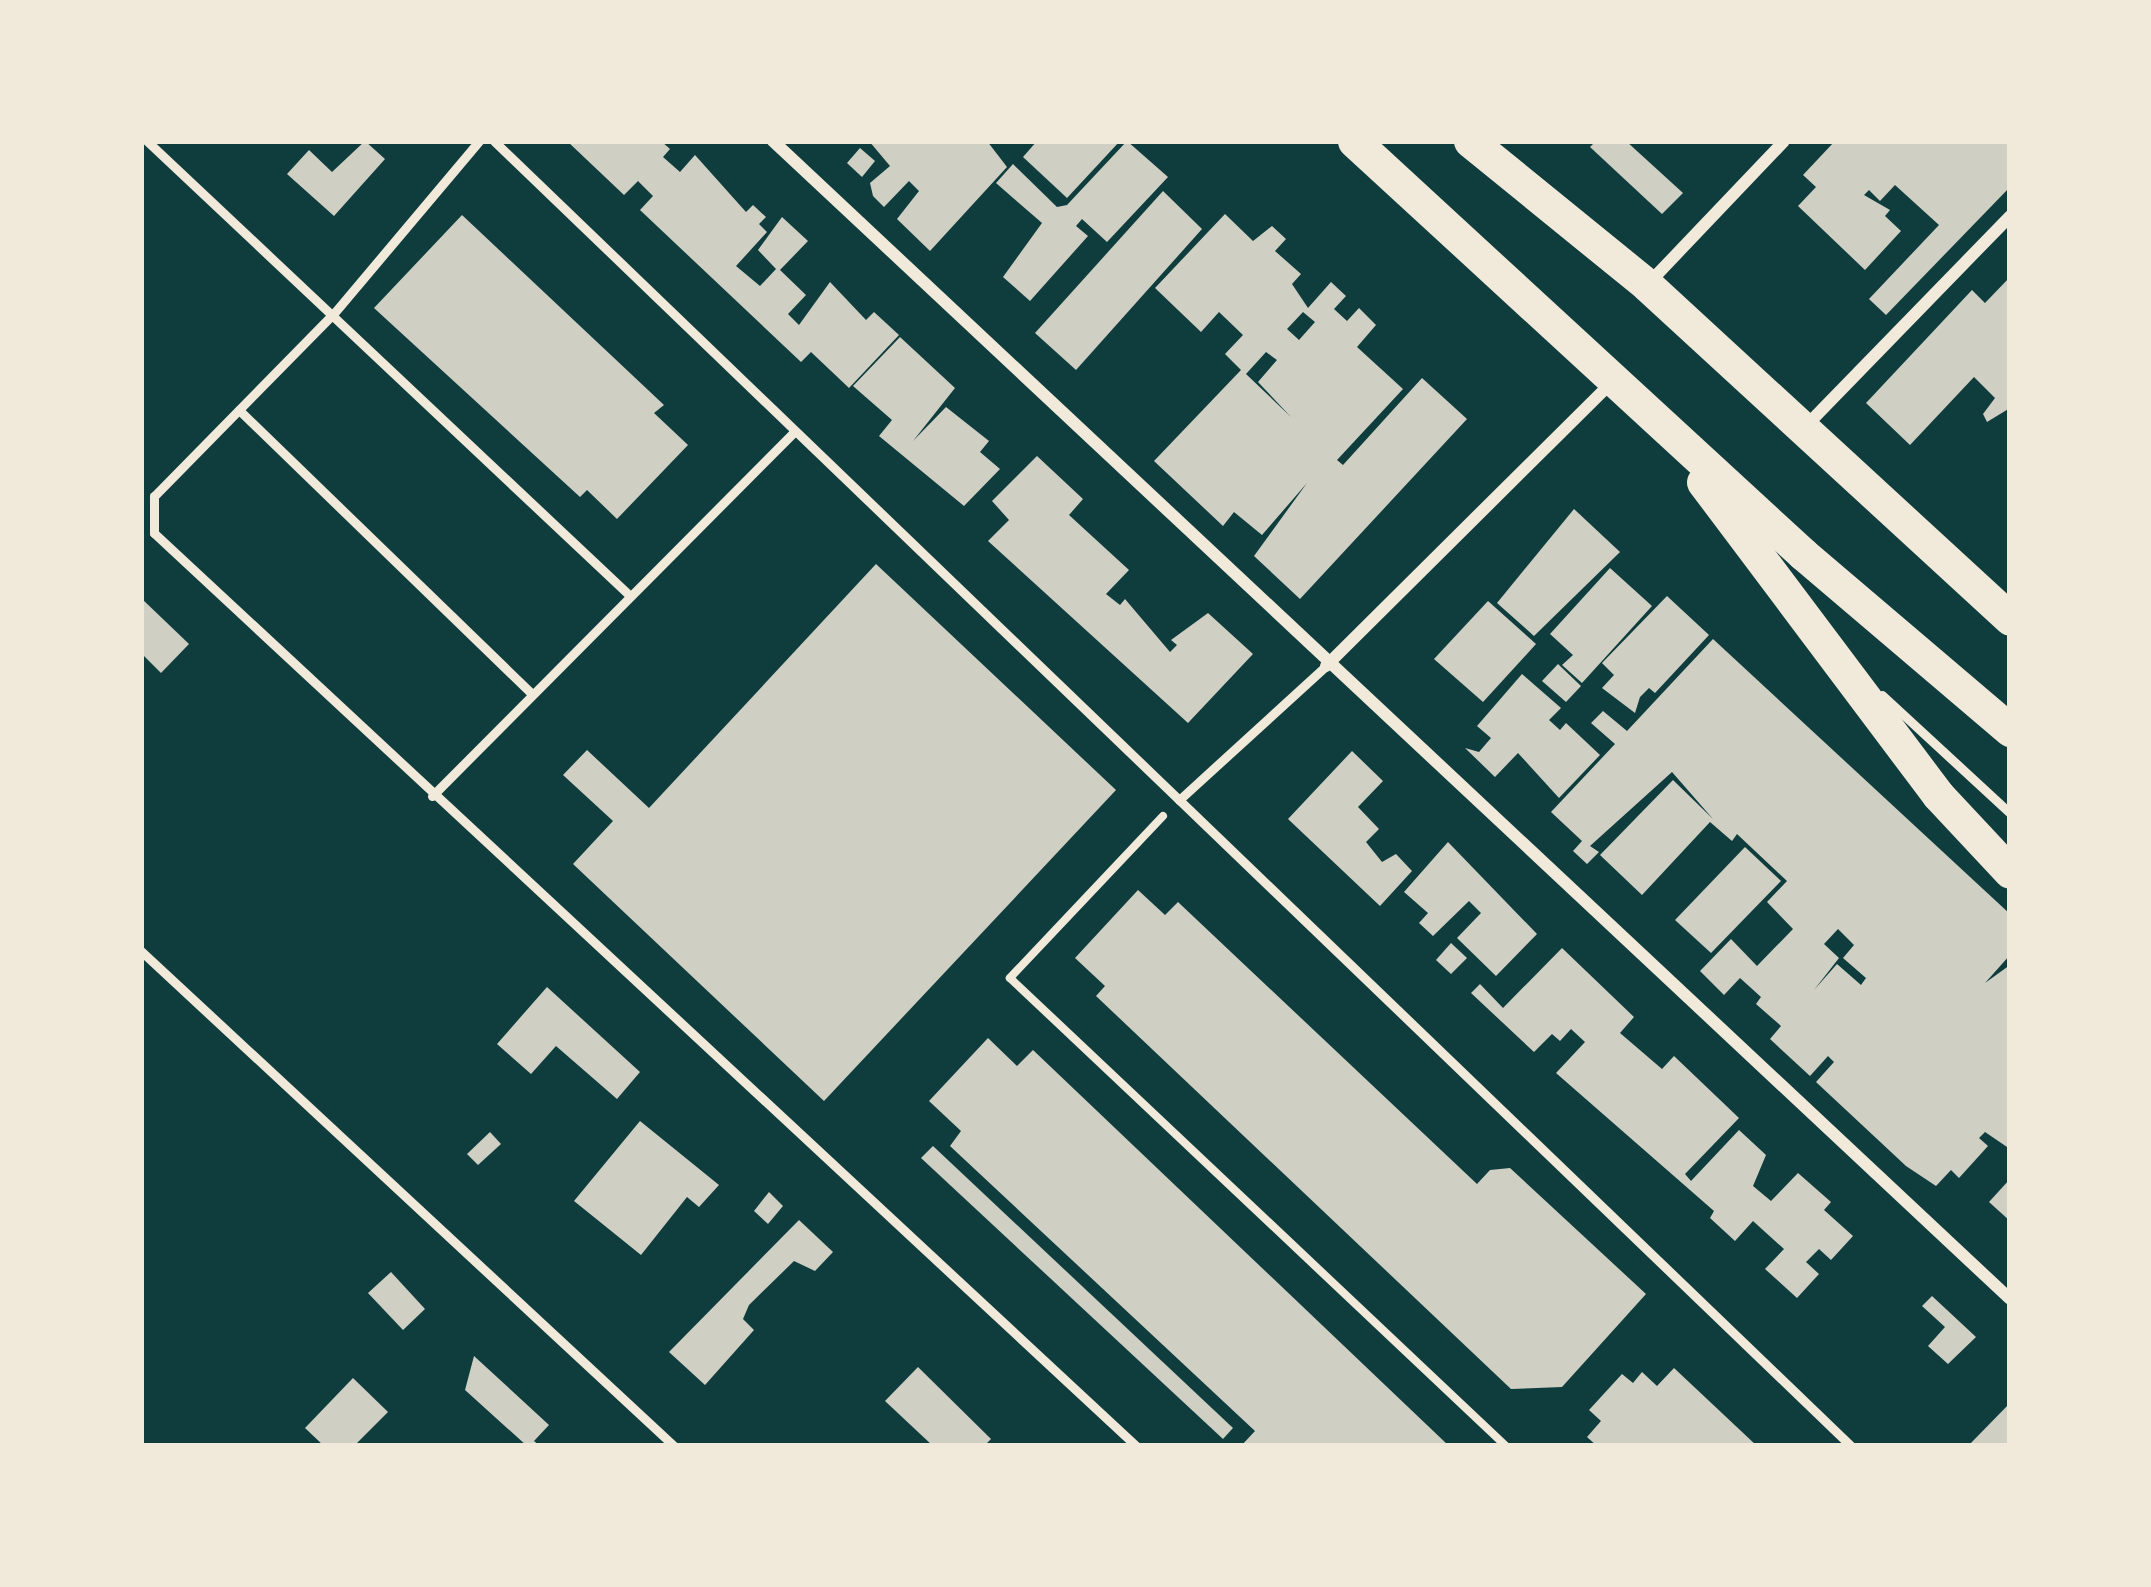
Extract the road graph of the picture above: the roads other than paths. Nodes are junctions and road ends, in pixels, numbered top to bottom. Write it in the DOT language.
graph roads {
  1 [pos="147,141"];
  2 [pos="479,141"];
  3 [pos="494,141"];
  4 [pos="773,141"];
  5 [pos="1354,141"];
  6 [pos="1470,141"];
  7 [pos="1784,141"];
  8 [pos="2010,216"];
  9 [pos="1647,285"];
  10 [pos="334,313"];
  11 [pos="1616,379"];
  12 [pos="239,410"];
  13 [pos="1652,414"];
  14 [pos="1804,428"];
  15 [pos="794,432"];
  16 [pos="628,593"];
  17 [pos="2010,619"];
  18 [pos="1820,639"];
  19 [pos="1326,666"];
  20 [pos="531,693"];
  21 [pos="2010,730"];
  22 [pos="432,796"];
  23 [pos="1180,800"];
  24 [pos="2010,813"];
  25 [pos="2010,872"];
  26 [pos="141,951"];
  27 [pos="2010,1298"];
  28 [pos="674,1446"];
  29 [pos="1136,1446"];
  30 [pos="1851,1446"];
  1 -- 10 [label="lane"];
  2 -- 10 [label="lane"];
  3 -- 15 [label="lane"];
  4 -- 19 [label="street"];
  5 -- 11 [label="highway"];
  6 -- 9 [label="highway"];
  7 -- 9 [label="street"];
  8 -- 14 [label="street"];
  9 -- 14 [label="highway"];
  10 -- 12 [label="lane"];
  10 -- 16 [label="lane"];
  11 -- 13 [label="highway"];
  11 -- 19 [label="street"];
  12 -- 20 [label="lane"];
  12 -- 22 [label="lane"];
  13 -- 18 [label="highway"];
  13 -- 21 [label="highway"];
  14 -- 17 [label="highway"];
  15 -- 16 [label="lane"];
  15 -- 23 [label="lane"];
  16 -- 20 [label="lane"];
  18 -- 24 [label="lane"];
  18 -- 25 [label="highway"];
  19 -- 23 [label="lane"];
  19 -- 27 [label="street"];
  20 -- 22 [label="lane"];
  22 -- 29 [label="lane"];
  23 -- 30 [label="lane"];
  26 -- 28 [label="lane"];
}
